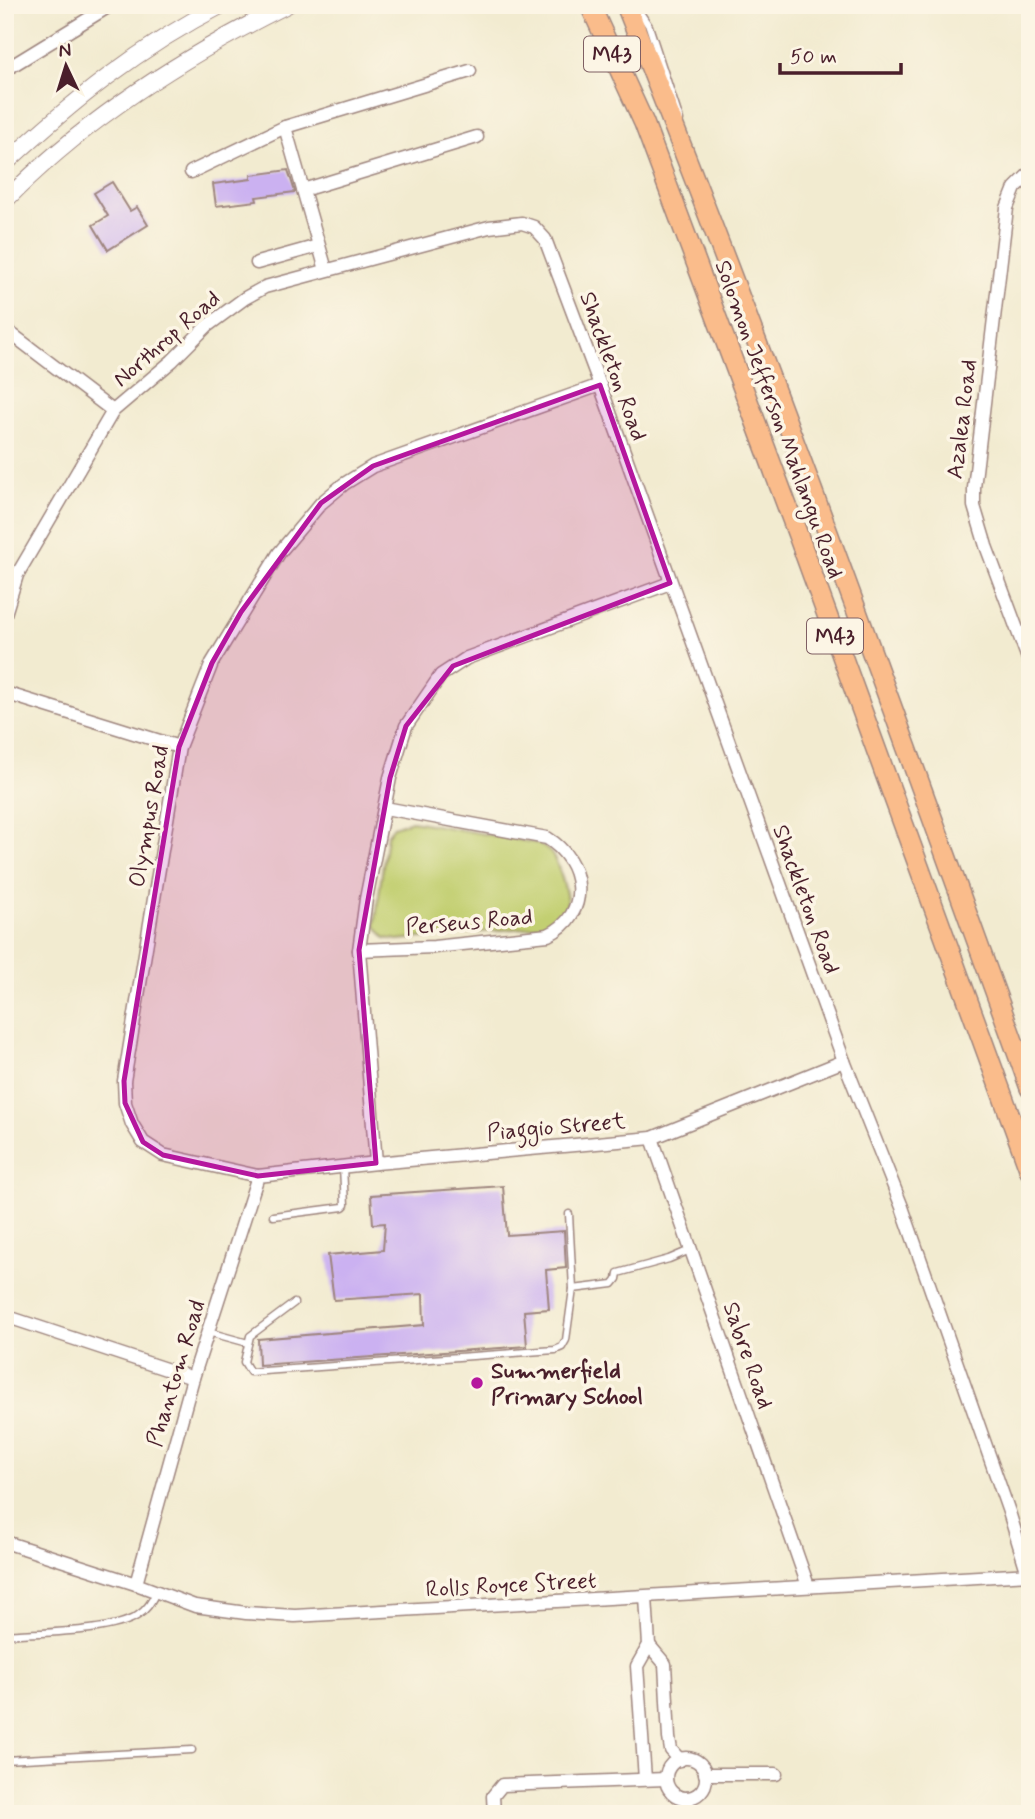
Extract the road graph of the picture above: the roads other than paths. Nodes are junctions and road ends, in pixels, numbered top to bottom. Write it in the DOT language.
graph roads {
  1 [pos="111,5"];
  2 [pos="222,5"];
  3 [pos="288,5"];
  4 [pos="590,5"];
  5 [pos="626,5"];
  6 [pos="635,5"];
  7 [pos="5,70"];
  8 [pos="470,71"];
  9 [pos="285,127"];
  10 [pos="477,137"];
  11 [pos="5,164"];
  12 [pos="692,170"];
  13 [pos="191,172"];
  14 [pos="1028,174"];
  15 [pos="303,190"];
  16 [pos="5,201"];
  17 [pos="545,239"];
  18 [pos="318,246"];
  19 [pos="257,263"];
  20 [pos="326,270"];
  21 [pos="5,329"];
  22 [pos="600,385"];
  23 [pos="113,411"];
  24 [pos="670,583"];
  25 [pos="5,614"];
  26 [pos="1030,664"];
  27 [pos="5,693"];
  28 [pos="179,747"];
  29 [pos="385,808"];
  30 [pos="359,950"];
  31 [pos="844,1061"];
  32 [pos="1030,1088"];
  33 [pos="652,1138"];
  34 [pos="376,1163"];
  35 [pos="343,1167"];
  36 [pos="1030,1171"];
  37 [pos="258,1176"];
  38 [pos="569,1214"];
  39 [pos="273,1216"];
  40 [pos="690,1250"];
  41 [pos="573,1289"];
  42 [pos="294,1303"];
  43 [pos="5,1316"];
  44 [pos="208,1332"];
  45 [pos="248,1343"];
  46 [pos="193,1378"];
  47 [pos="5,1542"];
  48 [pos="1029,1574"];
  49 [pos="136,1584"];
  50 [pos="808,1586"];
  51 [pos="157,1591"];
  52 [pos="646,1597"];
  53 [pos="5,1635"];
  54 [pos="650,1650"];
  55 [pos="192,1750"];
  56 [pos="5,1760"];
  57 [pos="680,1760"];
  58 [pos="705,1774"];
  59 [pos="776,1774"];
  60 [pos="645,1779"];
  61 [pos="666,1779"];
  62 [pos="687,1798"];
  63 [pos="494,1814"];
  64 [pos="688,1814"];
  1 -- 7 [label="street"];
  2 -- 11 [label="street"];
  3 -- 16 [label="street"];
  4 -- 36 [label="main road, Solomon Jefferson Mahlangu Road / M43"];
  5 -- 12 [label="main road, Solomon Jefferson Mahlangu Road / M43"];
  6 -- 12 [label="lane"];
  8 -- 9 [label="street"];
  9 -- 13 [label="street"];
  9 -- 15 [label="street"];
  10 -- 15 [label="street"];
  12 -- 32 [label="main road, Solomon Jefferson Mahlangu Road / M43"];
  14 -- 26 [label="street, Azalea Road"];
  15 -- 18 [label="street"];
  17 -- 20 [label="street, Northrop Road"];
  17 -- 22 [label="street, Shackleton Road"];
  18 -- 19 [label="street"];
  18 -- 20 [label="street"];
  20 -- 23 [label="street, Northrop Road"];
  21 -- 23 [label="street"];
  22 -- 24 [label="street, Shackleton Road"];
  22 -- 28 [label="street, Olympus Road"];
  23 -- 25 [label="street, Northrop Road"];
  24 -- 29 [label="street"];
  24 -- 31 [label="street, Shackleton Road"];
  27 -- 28 [label="street"];
  28 -- 37 [label="street, Olympus Road"];
  29 -- 30 [label="street"];
  29 -- 30 [label="street, Perseus Road"];
  30 -- 34 [label="street"];
  31 -- 33 [label="street, Piaggio Street"];
  31 -- 48 [label="street, Shackleton Road"];
  33 -- 34 [label="street, Piaggio Street"];
  33 -- 40 [label="street, Sabre Road"];
  34 -- 35 [label="street, Piaggio Street"];
  35 -- 37 [label="street, Piaggio Street"];
  35 -- 39 [label="lane"];
  37 -- 44 [label="street, Phantom Road"];
  38 -- 41 [label="lane"];
  40 -- 41 [label="lane"];
  40 -- 50 [label="street, Sabre Road"];
  41 -- 45 [label="lane"];
  42 -- 45 [label="lane"];
  43 -- 46 [label="street"];
  44 -- 45 [label="lane"];
  44 -- 46 [label="street, Phantom Road"];
  46 -- 49 [label="street, Phantom Road"];
  47 -- 49 [label="street, Rolls Royce Street"];
  48 -- 50 [label="street, Rolls Royce Street"];
  49 -- 51 [label="street, Rolls Royce Street"];
  50 -- 52 [label="street, Rolls Royce Street"];
  51 -- 52 [label="street, Rolls Royce Street"];
  51 -- 53 [label="lane"];
  52 -- 54 [label="street"];
  54 -- 57 [label="street"];
  54 -- 60 [label="street"];
  55 -- 56 [label="lane"];
  57 -- 58 [label="street"];
  57 -- 61 [label="street"];
  58 -- 59 [label="street"];
  58 -- 62 [label="street"];
  60 -- 61 [label="street"];
  60 -- 63 [label="street"];
  61 -- 62 [label="street"];
  62 -- 64 [label="street"];
}
